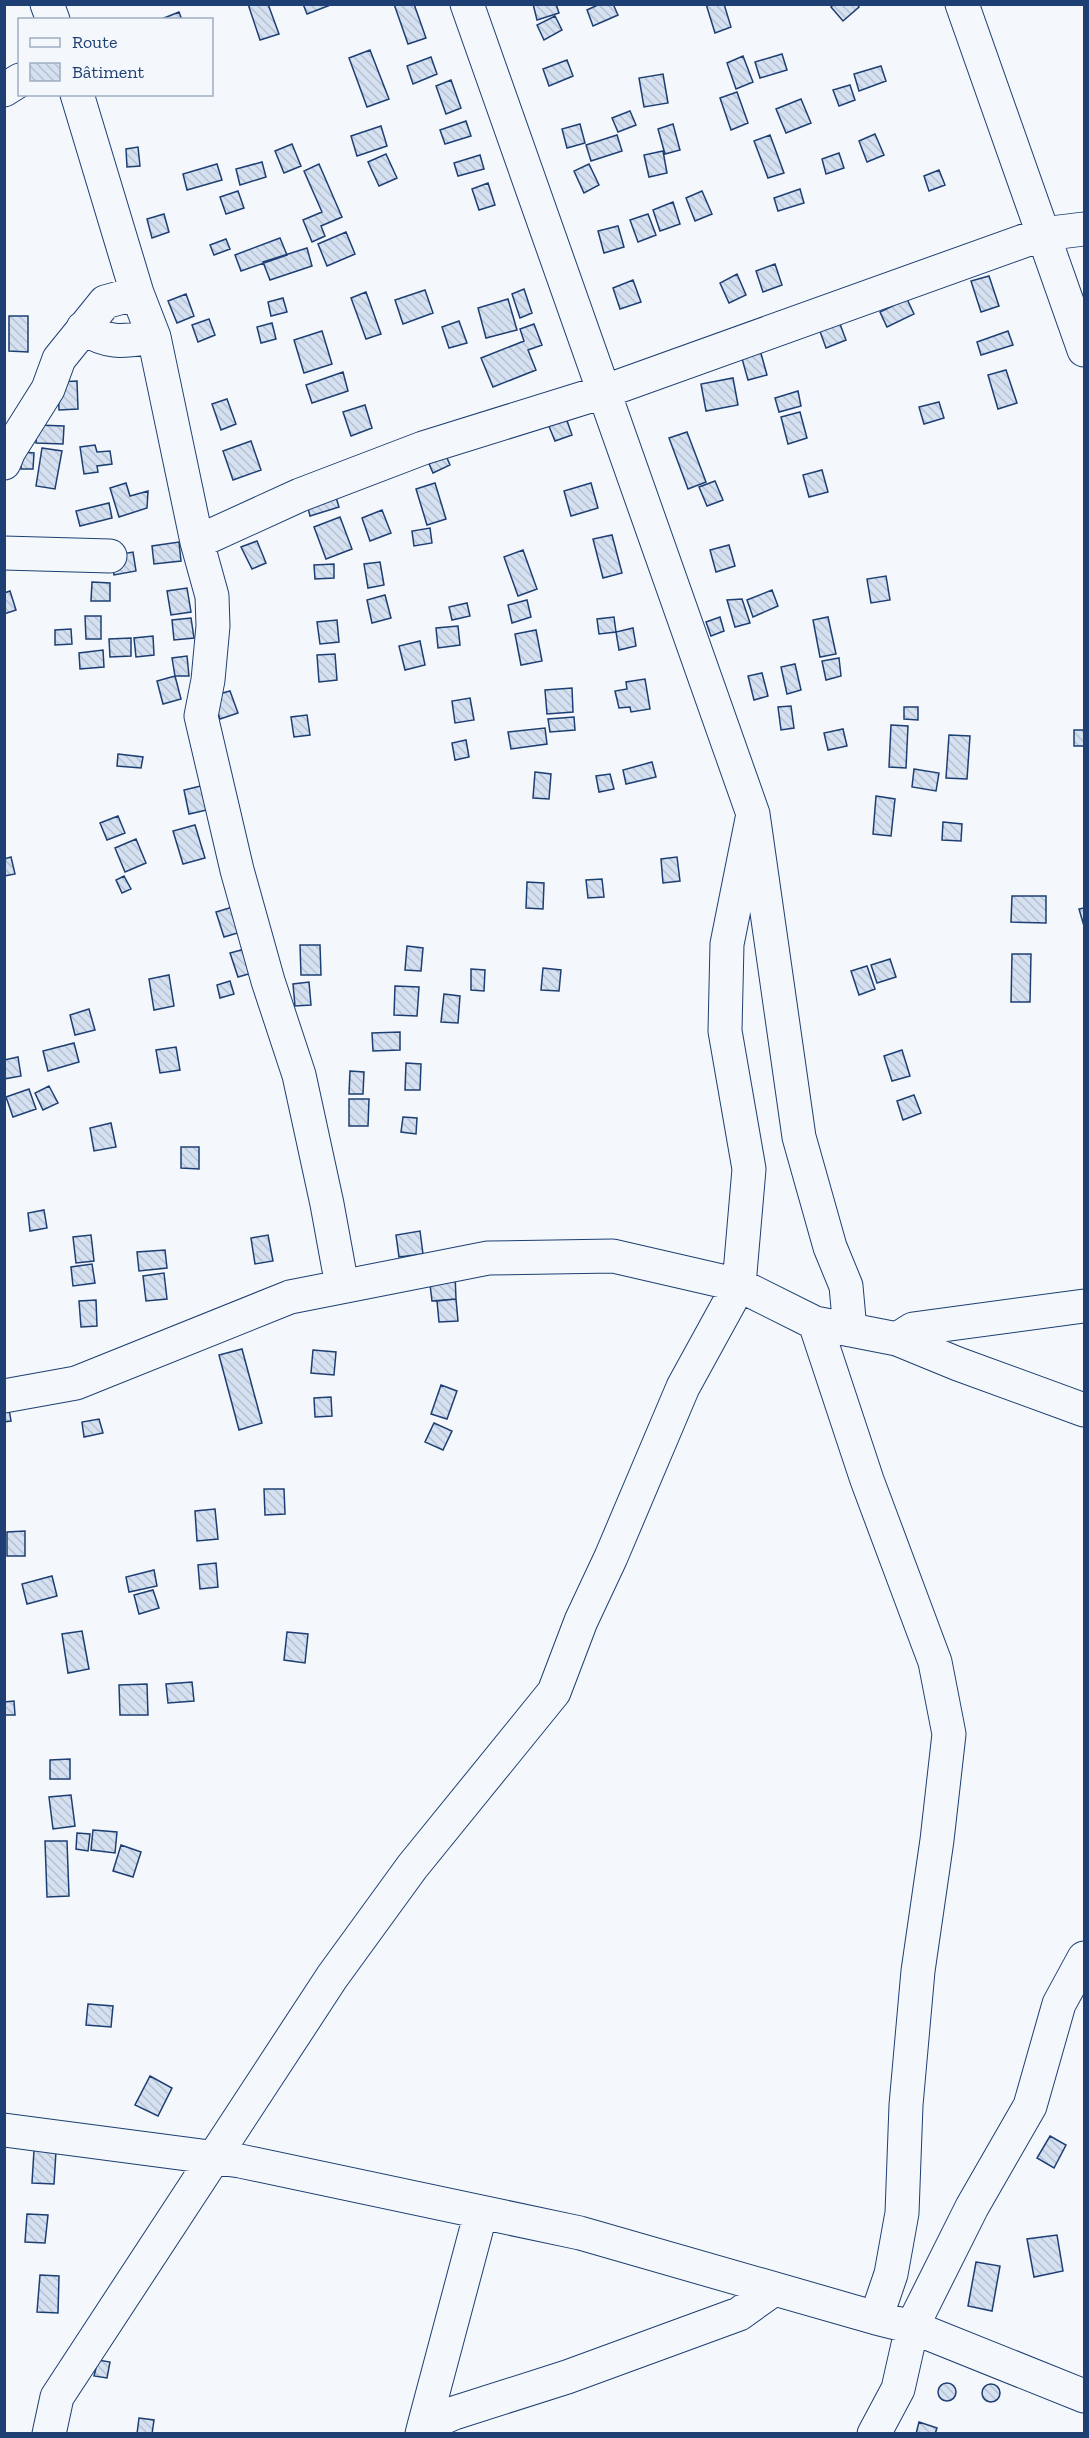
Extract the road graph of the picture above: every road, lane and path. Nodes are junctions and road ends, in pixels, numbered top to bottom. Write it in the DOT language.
graph roads {
  1 [pos="467,4"];
  2 [pos="962,4"];
  3 [pos="18,81"];
  4 [pos="4,90"];
  5 [pos="78,96"];
  6 [pos="1084,229"];
  7 [pos="1043,234"];
  8 [pos="137,293"];
  9 [pos="83,328"];
  10 [pos="153,336"];
  11 [pos="1084,350"];
  12 [pos="603,392"];
  13 [pos="4,463"];
  14 [pos="197,542"];
  15 [pos="4,553"];
  16 [pos="110,556"];
  17 [pos="753,814"];
  18 [pos="739,1285"];
  19 [pos="342,1286"];
  20 [pos="1084,1306"];
  21 [pos="815,1323"];
  22 [pos="850,1330"];
  23 [pos="897,1339"];
  24 [pos="4,1396"];
  25 [pos="1084,1410"];
  26 [pos="1084,1958"];
  27 [pos="4,2130"];
  28 [pos="213,2156"];
  29 [pos="481,2212"];
  30 [pos="774,2289"];
  31 [pos="876,2318"];
  32 [pos="912,2326"];
  33 [pos="1084,2396"];
  34 [pos="423,2430"];
  35 [pos="49,2433"];
  36 [pos="874,2433"];
  1 -- 12 [label="street"];
  2 -- 7 [label="street"];
  3 -- 4 [label="street"];
  5 -- 8 [label="street"];
  6 -- 7 [label="street"];
  7 -- 11 [label="street"];
  7 -- 12 [label="street"];
  8 -- 9 [label="street"];
  8 -- 10 [label="street"];
  9 -- 10 [label="street"];
  9 -- 13 [label="street"];
  10 -- 14 [label="street"];
  12 -- 14 [label="street"];
  12 -- 17 [label="street"];
  14 -- 19 [label="street"];
  15 -- 16 [label="street"];
  17 -- 18 [label="street"];
  17 -- 22 [label="street"];
  18 -- 19 [label="street"];
  18 -- 21 [label="street"];
  18 -- 28 [label="street"];
  19 -- 24 [label="street"];
  20 -- 23 [label="street"];
  21 -- 22 [label="street"];
  21 -- 31 [label="street"];
  22 -- 23 [label="street"];
  23 -- 25 [label="street"];
  26 -- 32 [label="street"];
  27 -- 28 [label="street"];
  28 -- 29 [label="street"];
  28 -- 35 [label="street"];
  29 -- 30 [label="street"];
  29 -- 34 [label="street"];
  30 -- 31 [label="street"];
  30 -- 34 [label="street"];
  31 -- 32 [label="street"];
  32 -- 33 [label="street"];
  32 -- 36 [label="street"];
}
